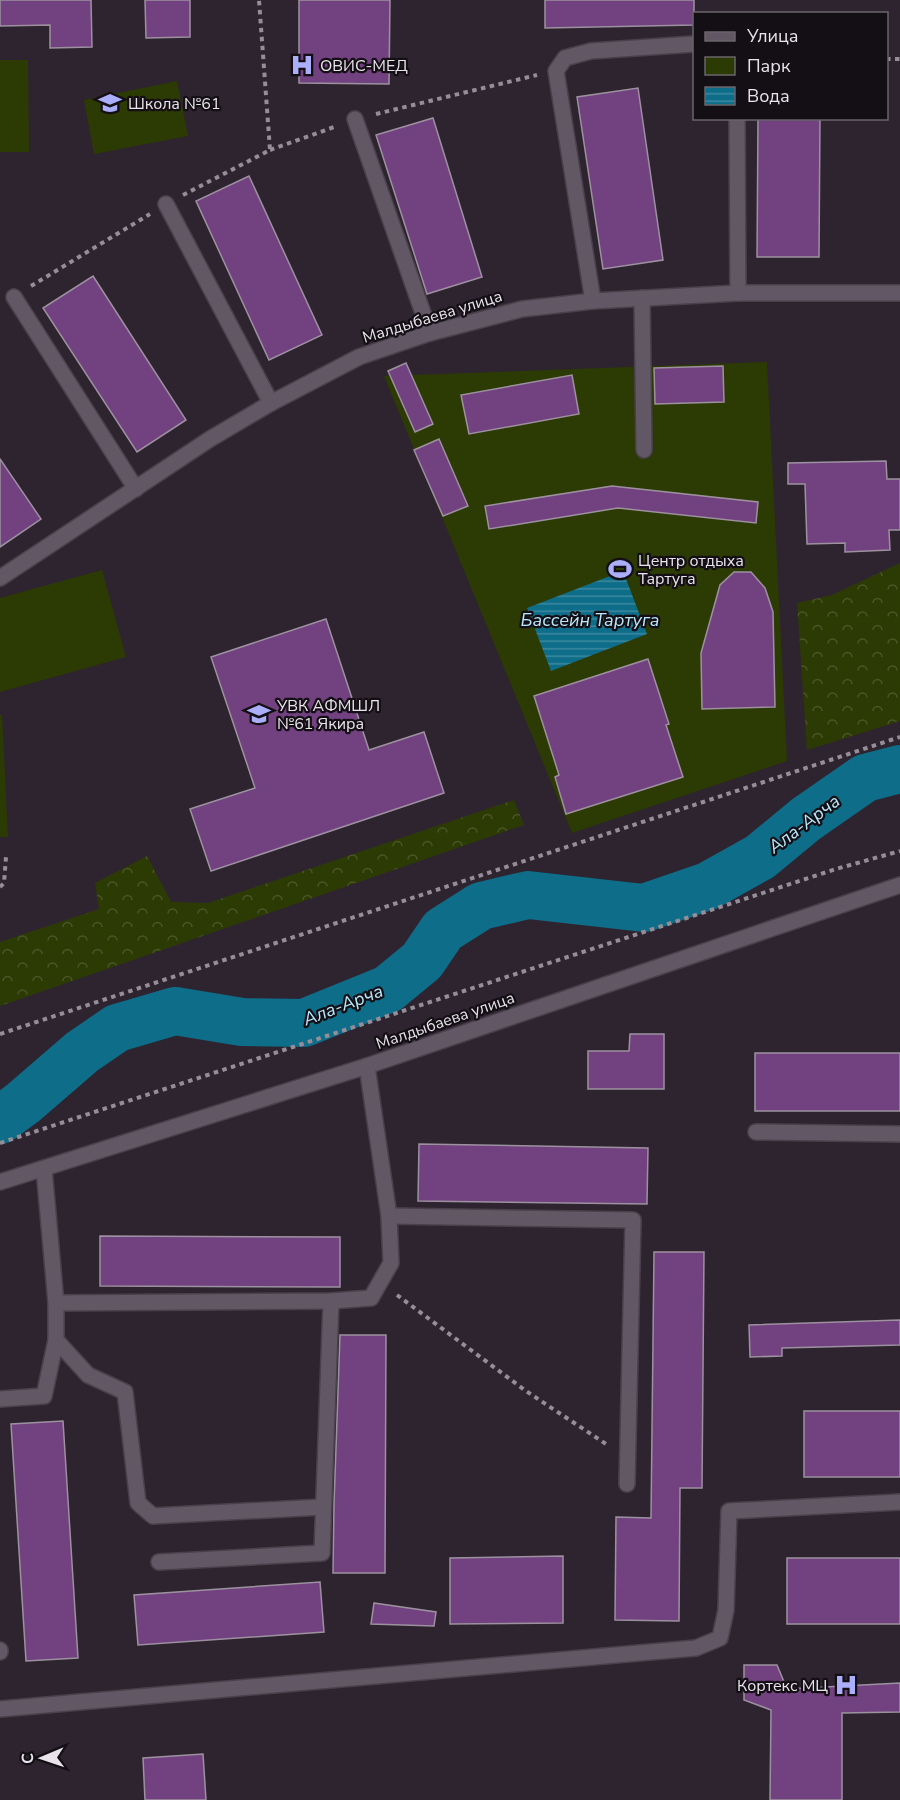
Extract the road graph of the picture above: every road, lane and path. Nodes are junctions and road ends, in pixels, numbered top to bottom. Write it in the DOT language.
graph roads {
  1 [pos="259,0"];
  2 [pos="693,44"];
  3 [pos="556,71"];
  4 [pos="355,119"];
  5 [pos="737,120"];
  6 [pos="270,150"];
  7 [pos="166,204"];
  8 [pos="738,293"];
  9 [pos="900,293"];
  10 [pos="14,297"];
  11 [pos="642,298"];
  12 [pos="593,301"];
  13 [pos="430,333"];
  14 [pos="271,403"];
  15 [pos="644,450"];
  16 [pos="136,489"];
  17 [pos="0,578"];
  18 [pos="900,737"];
  19 [pos="900,850"];
  20 [pos="6,857"];
  21 [pos="900,885"];
  22 [pos="0,887"];
  23 [pos="0,1034"];
  24 [pos="367,1066"];
  25 [pos="756,1132"];
  26 [pos="900,1134"];
  27 [pos="0,1143"];
  28 [pos="44,1169"];
  29 [pos="0,1182"];
  30 [pos="389,1215"];
  31 [pos="380,1282"];
  32 [pos="331,1301"];
  33 [pos="56,1303"];
  34 [pos="56,1341"];
  35 [pos="0,1399"];
  36 [pos="612,1447"];
  37 [pos="627,1484"];
  38 [pos="900,1502"];
  39 [pos="323,1507"];
  40 [pos="159,1562"];
  41 [pos="0,1709"];
  1 -- 6 [label="path"];
  2 -- 3 [label="street"];
  3 -- 4 [label="path"];
  3 -- 12 [label="street"];
  4 -- 6 [label="path"];
  4 -- 13 [label="street"];
  5 -- 8 [label="street"];
  6 -- 7 [label="path"];
  7 -- 10 [label="path"];
  7 -- 14 [label="street"];
  8 -- 9 [label="street, Малдыбаева улица"];
  8 -- 11 [label="street, Малдыбаева улица"];
  10 -- 16 [label="street"];
  11 -- 12 [label="street, Малдыбаева улица"];
  11 -- 15 [label="street"];
  12 -- 13 [label="street, Малдыбаева улица"];
  13 -- 14 [label="street, Малдыбаева улица"];
  14 -- 16 [label="street, Малдыбаева улица"];
  16 -- 17 [label="street, Малдыбаева улица"];
  18 -- 23 [label="path"];
  19 -- 27 [label="path"];
  20 -- 22 [label="path"];
  21 -- 24 [label="street, Малдыбаева улица"];
  24 -- 28 [label="street, Малдыбаева улица"];
  24 -- 30 [label="street"];
  25 -- 26 [label="street"];
  28 -- 29 [label="street, Малдыбаева улица"];
  28 -- 33 [label="street"];
  30 -- 31 [label="street"];
  30 -- 37 [label="street"];
  31 -- 32 [label="street"];
  31 -- 36 [label="path"];
  32 -- 33 [label="street"];
  32 -- 39 [label="street"];
  33 -- 34 [label="street"];
  34 -- 35 [label="street"];
  34 -- 39 [label="street"];
  38 -- 41 [label="street"];
  39 -- 40 [label="street"];
}
